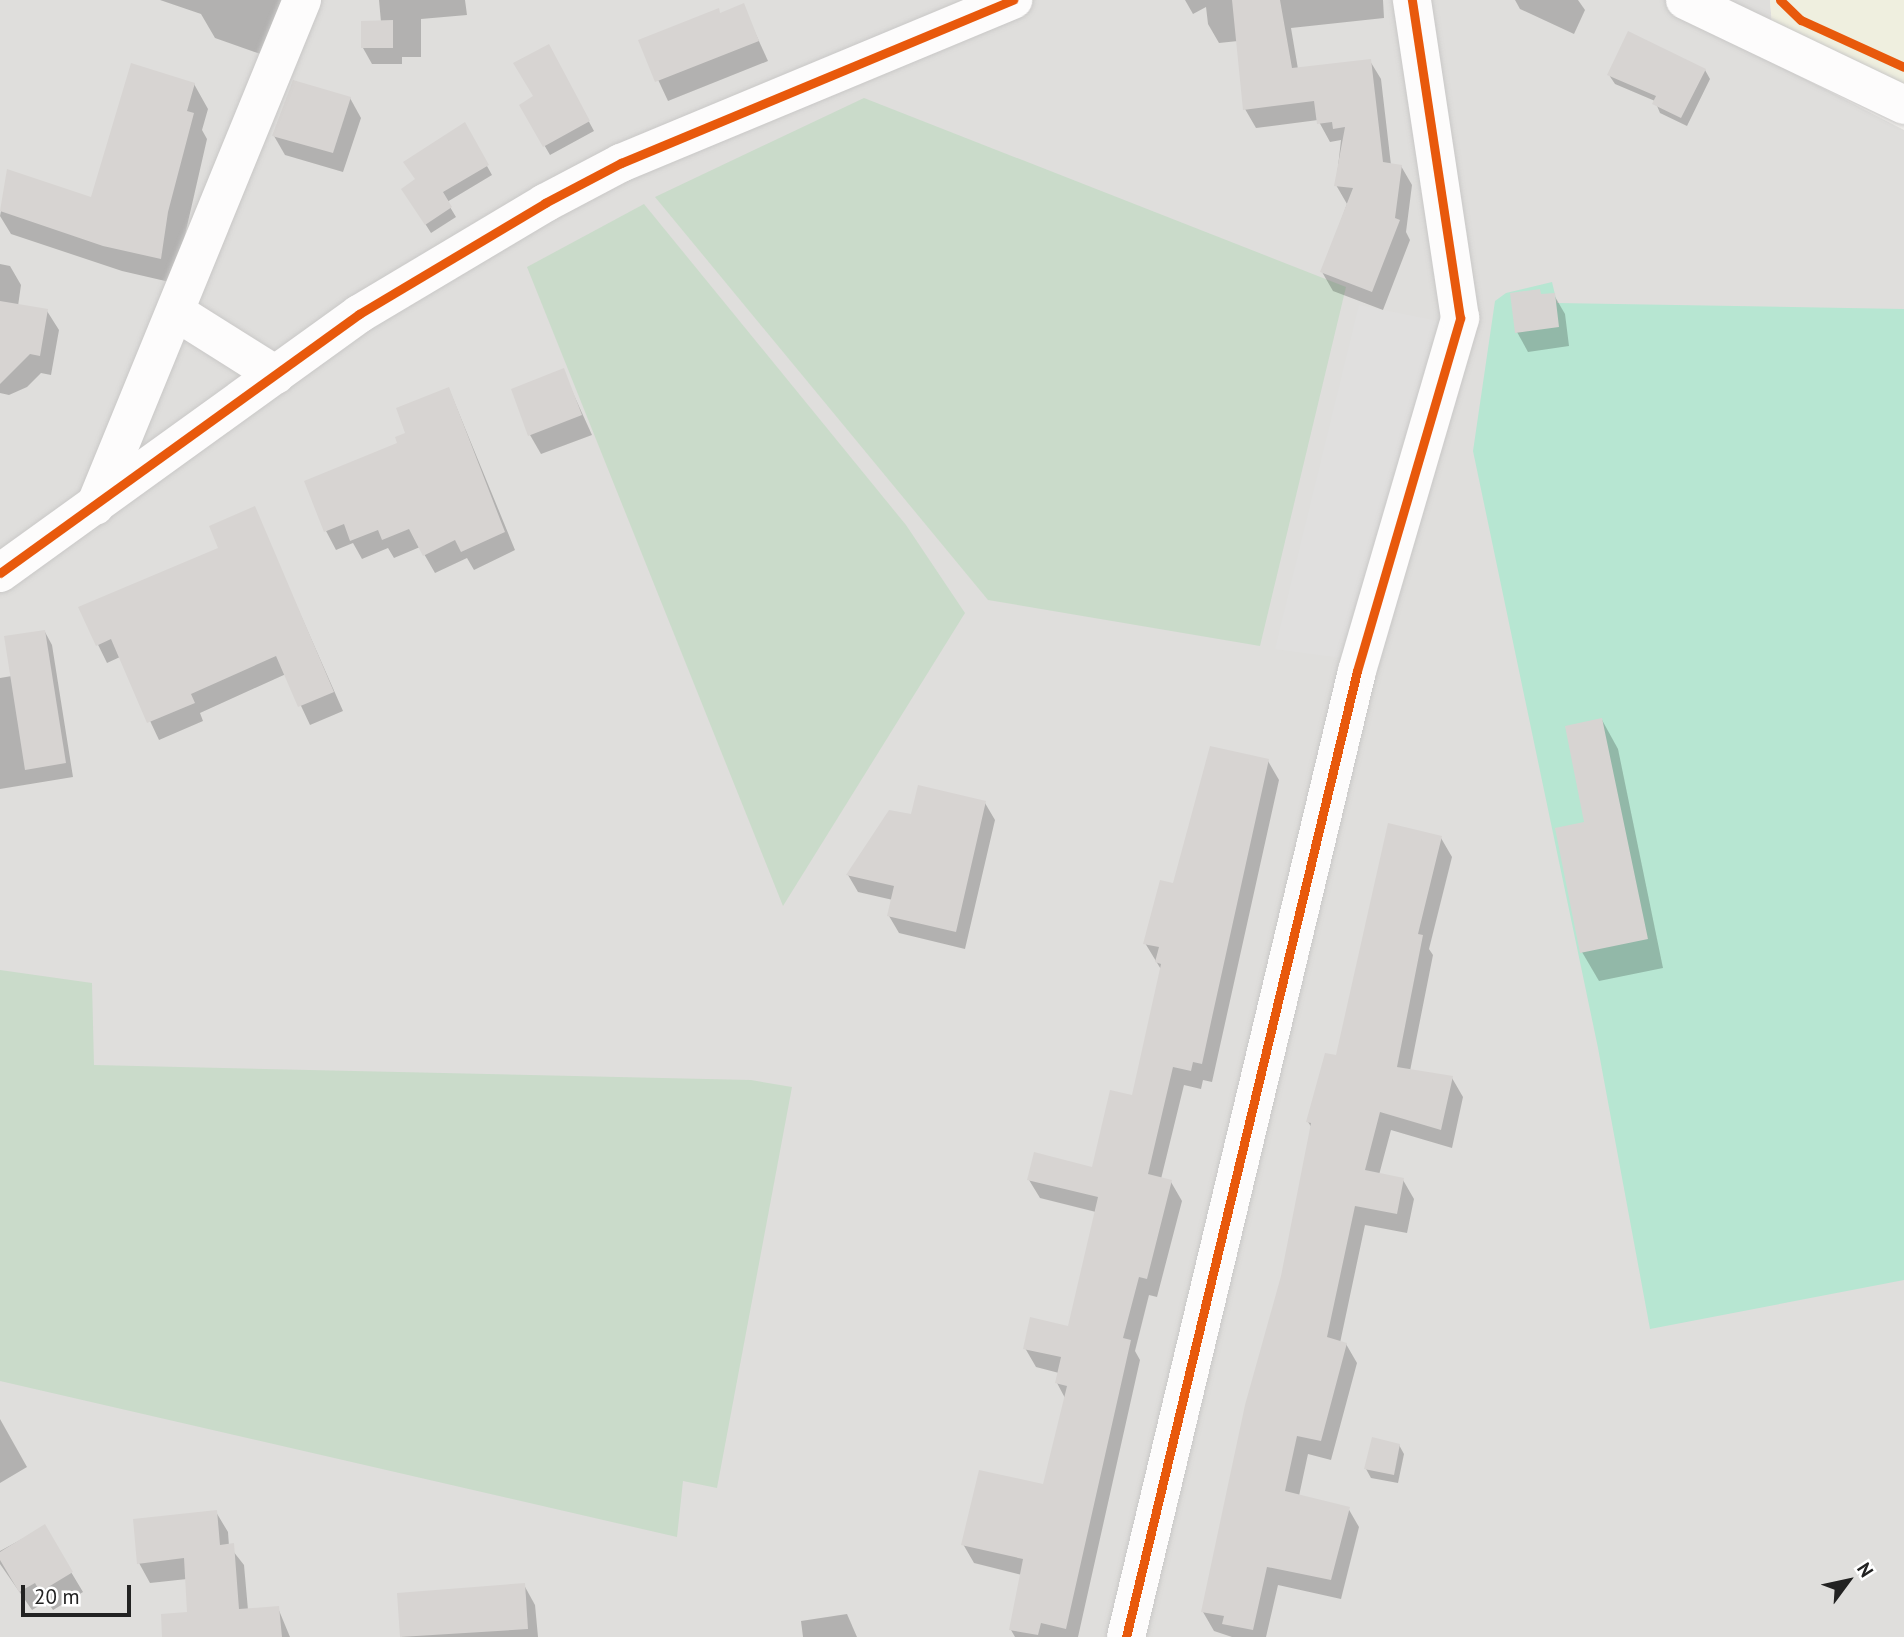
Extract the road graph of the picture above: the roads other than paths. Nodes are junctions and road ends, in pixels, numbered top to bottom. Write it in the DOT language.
graph roads {
  1 [pos="302,0"];
  2 [pos="1013,0"];
  3 [pos="1412,0"];
  4 [pos="1685,0"];
  5 [pos="1904,105"];
  6 [pos="176,312"];
  7 [pos="275,375"];
  8 [pos="95,506"];
  9 [pos="0,573"];
  10 [pos="1126,1637"];
  1 -- 6 [label="street"];
  2 -- 7 [label="street"];
  3 -- 10 [label="street"];
  4 -- 5 [label="street"];
  6 -- 7 [label="street"];
  6 -- 8 [label="street"];
  7 -- 8 [label="street"];
  8 -- 9 [label="street"];
}
